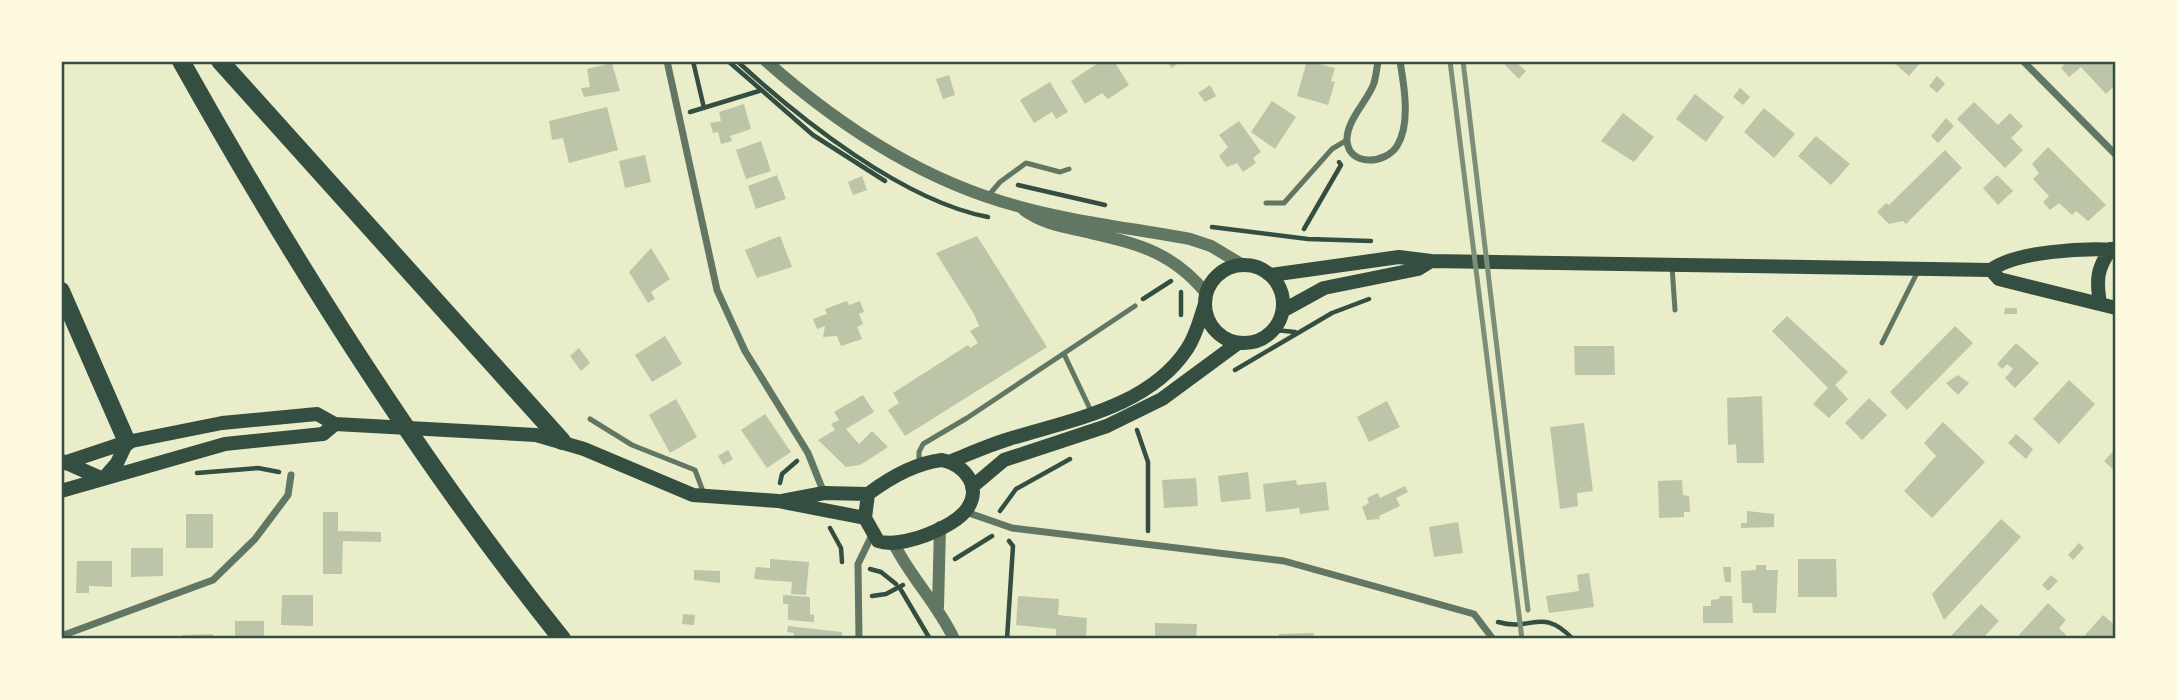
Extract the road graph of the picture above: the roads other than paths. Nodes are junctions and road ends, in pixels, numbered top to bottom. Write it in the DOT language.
graph roads {
  1 [pos="220,61"];
  2 [pos="667,61"];
  3 [pos="766,61"];
  4 [pos="1378,61"];
  5 [pos="1400,61"];
  6 [pos="2023,61"];
  7 [pos="180,62"];
  8 [pos="1347,140"];
  9 [pos="2116,155"];
  10 [pos="1069,169"];
  11 [pos="987,197"];
  12 [pos="1266,203"];
  13 [pos="1020,207"];
  14 [pos="2113,250"];
  15 [pos="1431,261"];
  16 [pos="1241,264"];
  17 [pos="1672,266"];
  18 [pos="1920,269"];
  19 [pos="1991,271"];
  20 [pos="1271,275"];
  21 [pos="61,290"];
  22 [pos="1206,298"];
  23 [pos="2100,303"];
  24 [pos="1135,306"];
  25 [pos="2116,308"];
  26 [pos="1284,310"];
  27 [pos="1675,310"];
  28 [pos="1238,343"];
  29 [pos="1882,343"];
  30 [pos="1064,354"];
  31 [pos="1093,415"];
  32 [pos="590,419"];
  33 [pos="335,424"];
  34 [pos="562,441"];
  35 [pos="127,442"];
  36 [pos="62,462"];
  37 [pos="949,462"];
  38 [pos="919,466"];
  39 [pos="291,475"];
  40 [pos="103,478"];
  41 [pos="972,487"];
  42 [pos="61,491"];
  43 [pos="824,493"];
  44 [pos="868,494"];
  45 [pos="705,497"];
  46 [pos="778,502"];
  47 [pos="965,512"];
  48 [pos="865,518"];
  49 [pos="940,527"];
  50 [pos="872,535"];
  51 [pos="894,544"];
  52 [pos="938,607"];
  53 [pos="61,636"];
  54 [pos="562,639"];
  55 [pos="859,639"];
  56 [pos="954,639"];
  57 [pos="1493,639"];
  1 -- 34 [label="main road"];
  2 -- 43 [label="street"];
  3 -- 11 [label="street"];
  4 -- 8 [label="street"];
  5 -- 8 [label="street"];
  6 -- 9 [label="street"];
  7 -- 54 [label="main road"];
  8 -- 12 [label="lane"];
  10 -- 11 [label="lane"];
  11 -- 13 [label="street"];
  13 -- 16 [label="street"];
  13 -- 22 [label="street"];
  14 -- 19 [label="main road"];
  14 -- 23 [label="main road"];
  15 -- 17 [label="main road"];
  15 -- 20 [label="main road"];
  15 -- 26 [label="main road"];
  16 -- 20 [label="main road"];
  16 -- 22 [label="main road"];
  17 -- 18 [label="main road"];
  17 -- 27 [label="lane"];
  18 -- 19 [label="main road"];
  18 -- 29 [label="lane"];
  19 -- 23 [label="main road"];
  20 -- 26 [label="main road"];
  21 -- 35 [label="main road"];
  22 -- 28 [label="main road"];
  22 -- 31 [label="main road"];
  23 -- 25 [label="main road"];
  24 -- 30 [label="lane"];
  26 -- 28 [label="main road"];
  28 -- 41 [label="main road"];
  30 -- 31 [label="lane"];
  30 -- 38 [label="lane"];
  31 -- 37 [label="main road"];
  32 -- 45 [label="lane"];
  33 -- 34 [label="main road"];
  33 -- 35 [label="main road"];
  33 -- 40 [label="main road"];
  34 -- 45 [label="main road"];
  35 -- 36 [label="main road"];
  35 -- 40 [label="main road"];
  36 -- 40 [label="main road"];
  37 -- 38 [label="main road"];
  37 -- 41 [label="main road"];
  38 -- 44 [label="main road"];
  39 -- 53 [label="street"];
  40 -- 42 [label="main road"];
  41 -- 47 [label="main road"];
  43 -- 44 [label="main road"];
  43 -- 46 [label="main road"];
  44 -- 48 [label="main road"];
  45 -- 46 [label="main road"];
  46 -- 48 [label="main road"];
  47 -- 49 [label="main road"];
  47 -- 57 [label="street"];
  48 -- 50 [label="main road"];
  49 -- 51 [label="main road"];
  49 -- 52 [label="street"];
  50 -- 51 [label="main road"];
  50 -- 55 [label="street"];
  51 -- 52 [label="street"];
  52 -- 56 [label="street"];
}
